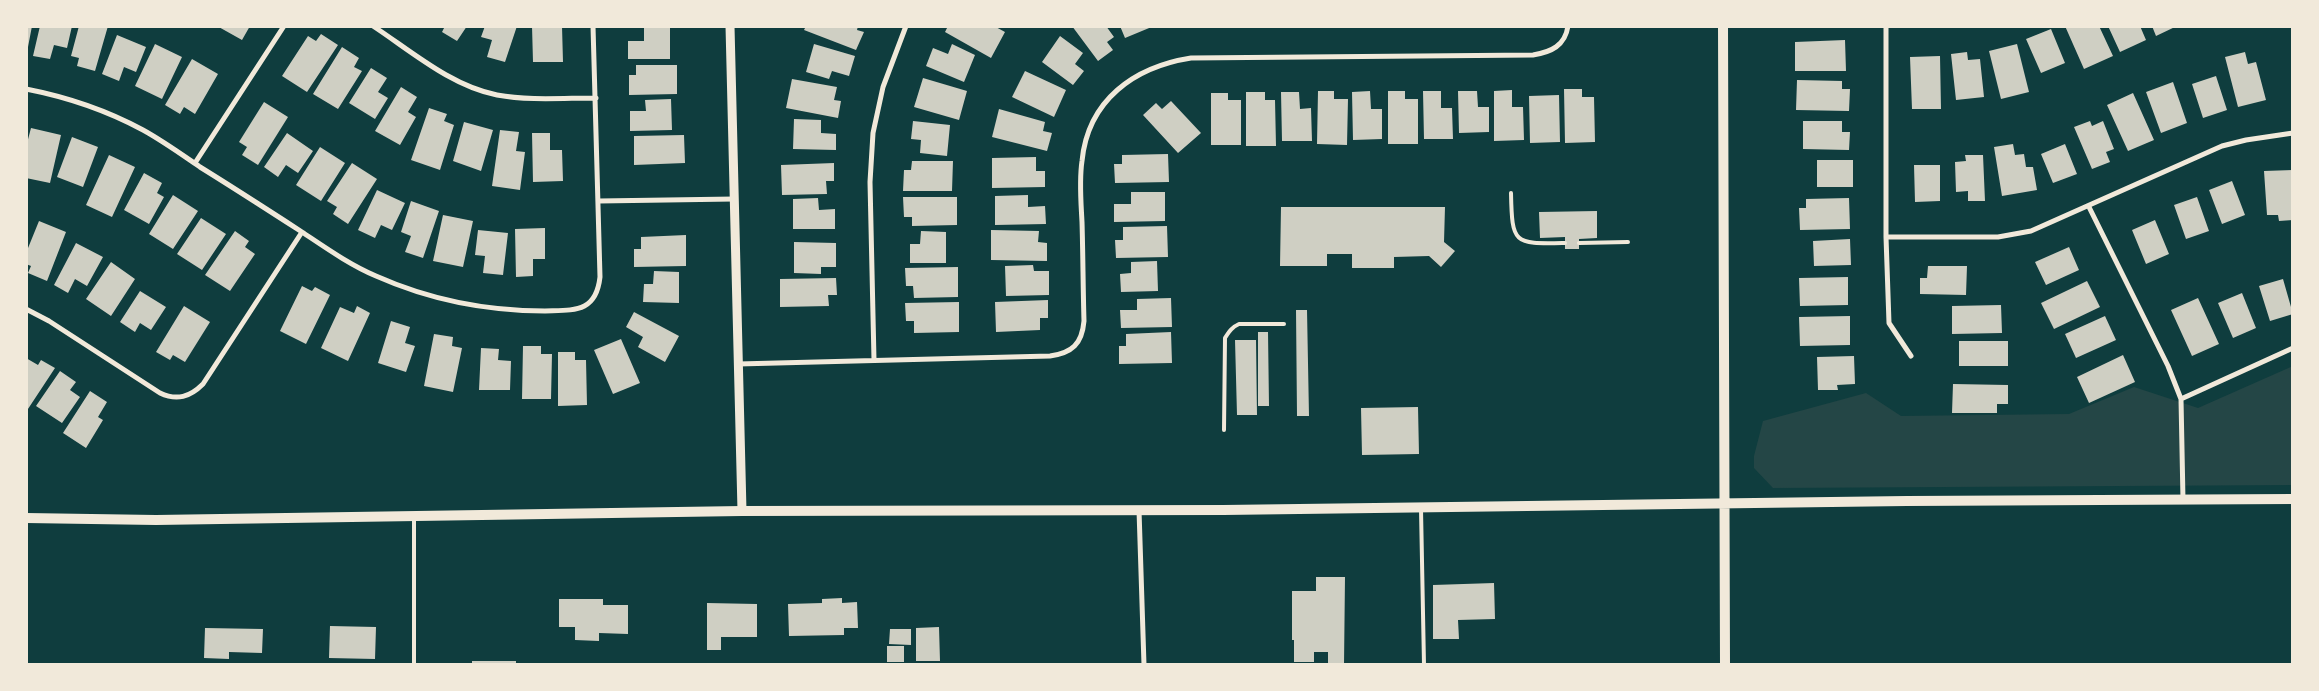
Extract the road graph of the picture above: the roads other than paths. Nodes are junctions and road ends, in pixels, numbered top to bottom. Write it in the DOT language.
graph roads {
  1 [pos="284,26"];
  2 [pos="373,26"];
  3 [pos="593,26"];
  4 [pos="730,26"];
  5 [pos="906,26"];
  6 [pos="1568,26"];
  7 [pos="1723,26"];
  8 [pos="1886,26"];
  9 [pos="26,89"];
  10 [pos="596,98"];
  11 [pos="2293,134"];
  12 [pos="195,163"];
  13 [pos="1511,193"];
  14 [pos="734,199"];
  15 [pos="598,201"];
  16 [pos="2089,207"];
  17 [pos="302,232"];
  18 [pos="1886,238"];
  19 [pos="1628,242"];
  20 [pos="1565,243"];
  21 [pos="1578,243"];
  22 [pos="26,309"];
  23 [pos="1284,324"];
  24 [pos="2293,348"];
  25 [pos="1910,356"];
  26 [pos="874,360"];
  27 [pos="738,364"];
  28 [pos="2181,399"];
  29 [pos="1224,430"];
  30 [pos="2293,499"];
  31 [pos="2183,500"];
  32 [pos="1724,503"];
  33 [pos="1421,507"];
  34 [pos="1139,510"];
  35 [pos="742,511"];
  36 [pos="414,515"];
  37 [pos="26,518"];
  38 [pos="414,665"];
  39 [pos="1144,665"];
  40 [pos="1424,665"];
  41 [pos="1725,665"];
  1 -- 12 [label="street"];
  2 -- 10 [label="street"];
  3 -- 10 [label="street"];
  4 -- 14 [label="street"];
  5 -- 26 [label="street"];
  6 -- 26 [label="street"];
  7 -- 32 [label="main road"];
  8 -- 18 [label="street"];
  9 -- 12 [label="street"];
  10 -- 15 [label="street"];
  11 -- 16 [label="street"];
  12 -- 17 [label="street"];
  13 -- 20 [label="lane"];
  14 -- 15 [label="street"];
  14 -- 27 [label="street"];
  15 -- 17 [label="street"];
  16 -- 18 [label="street"];
  16 -- 28 [label="street"];
  17 -- 22 [label="street"];
  18 -- 25 [label="street"];
  19 -- 21 [label="lane"];
  23 -- 29 [label="lane"];
  24 -- 28 [label="street"];
  26 -- 27 [label="street"];
  27 -- 35 [label="street"];
  28 -- 31 [label="street"];
  30 -- 31 [label="main road"];
  31 -- 32 [label="main road"];
  32 -- 33 [label="main road"];
  32 -- 41 [label="main road"];
  33 -- 34 [label="main road"];
  33 -- 40 [label="lane"];
  34 -- 35 [label="main road"];
  34 -- 39 [label="street"];
  35 -- 36 [label="main road"];
  36 -- 37 [label="main road"];
  36 -- 38 [label="lane"];
}
